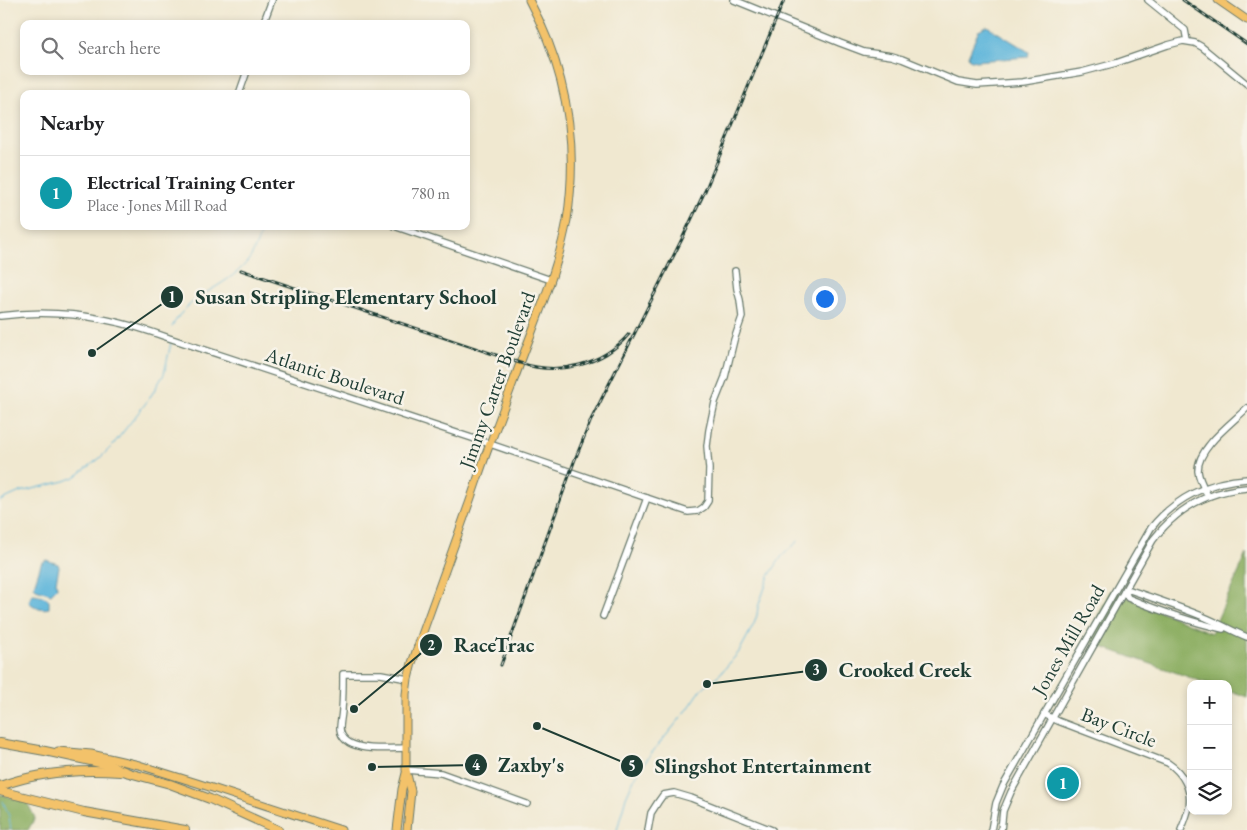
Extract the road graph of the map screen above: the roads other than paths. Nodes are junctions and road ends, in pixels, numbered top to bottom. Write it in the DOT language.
graph roads {
  1 [pos="272,0"];
  2 [pos="529,0"];
  3 [pos="734,0"];
  4 [pos="1148,0"];
  5 [pos="1218,0"];
  6 [pos="265,20"];
  7 [pos="1247,20"];
  8 [pos="1188,41"];
  9 [pos="246,75"];
  10 [pos="1247,84"];
  11 [pos="240,90"];
  12 [pos="406,230"];
  13 [pos="735,271"];
  14 [pos="551,280"];
  15 [pos="0,316"];
  16 [pos="1247,408"];
  17 [pos="490,444"];
  18 [pos="1247,479"];
  19 [pos="1204,488"];
  20 [pos="1247,488"];
  21 [pos="1208,496"];
  22 [pos="647,498"];
  23 [pos="1116,588"];
  24 [pos="1125,592"];
  25 [pos="603,616"];
  26 [pos="1230,630"];
  27 [pos="1247,637"];
  28 [pos="408,679"];
  29 [pos="1044,714"];
  30 [pos="1052,718"];
  31 [pos="0,743"];
  32 [pos="406,748"];
  33 [pos="45,751"];
  34 [pos="406,770"];
  35 [pos="129,773"];
  36 [pos="0,786"];
  37 [pos="0,790"];
  38 [pos="527,804"];
  39 [pos="185,830"];
  40 [pos="278,830"];
  41 [pos="341,830"];
  42 [pos="396,830"];
  43 [pos="406,830"];
  44 [pos="648,830"];
  45 [pos="772,830"];
  46 [pos="991,830"];
  47 [pos="1001,830"];
  48 [pos="1181,830"];
  1 -- 6 [label="street"];
  2 -- 14 [label="main road, Jimmy Carter Boulevard"];
  3 -- 8 [label="street"];
  4 -- 8 [label="street"];
  5 -- 7 [label="main road"];
  8 -- 10 [label="street"];
  9 -- 11 [label="street"];
  12 -- 14 [label="street"];
  13 -- 22 [label="street, Atlantic Boulevard"];
  14 -- 17 [label="main road, Jimmy Carter Boulevard"];
  15 -- 17 [label="street, Atlantic Boulevard"];
  16 -- 19 [label="street"];
  17 -- 22 [label="street, Atlantic Boulevard"];
  17 -- 28 [label="main road, Jimmy Carter Boulevard"];
  18 -- 19 [label="street, Jones Mill Road"];
  19 -- 21 [label="street"];
  19 -- 23 [label="street, Jones Mill Road"];
  20 -- 21 [label="street, Jones Mill Road"];
  21 -- 24 [label="street, Jones Mill Road"];
  22 -- 25 [label="street"];
  23 -- 24 [label="street"];
  23 -- 29 [label="street, Jones Mill Road"];
  24 -- 26 [label="street"];
  24 -- 26 [label="street"];
  24 -- 30 [label="street, Jones Mill Road"];
  26 -- 27 [label="street"];
  28 -- 32 [label="main road, Jimmy Carter Boulevard"];
  28 -- 32 [label="street"];
  29 -- 30 [label="street, Bay Circle"];
  29 -- 46 [label="street, Jones Mill Road"];
  30 -- 47 [label="street, Jones Mill Road"];
  30 -- 48 [label="street, Bay Circle"];
  31 -- 33 [label="highway"];
  32 -- 34 [label="main road, Jimmy Carter Boulevard"];
  33 -- 35 [label="highway"];
  33 -- 41 [label="main road"];
  34 -- 38 [label="street"];
  34 -- 42 [label="main road, Jimmy Carter Boulevard"];
  34 -- 43 [label="main road, Jimmy Carter Boulevard"];
  35 -- 36 [label="highway"];
  35 -- 40 [label="highway"];
  37 -- 39 [label="highway"];
  44 -- 45 [label="street"];
}
